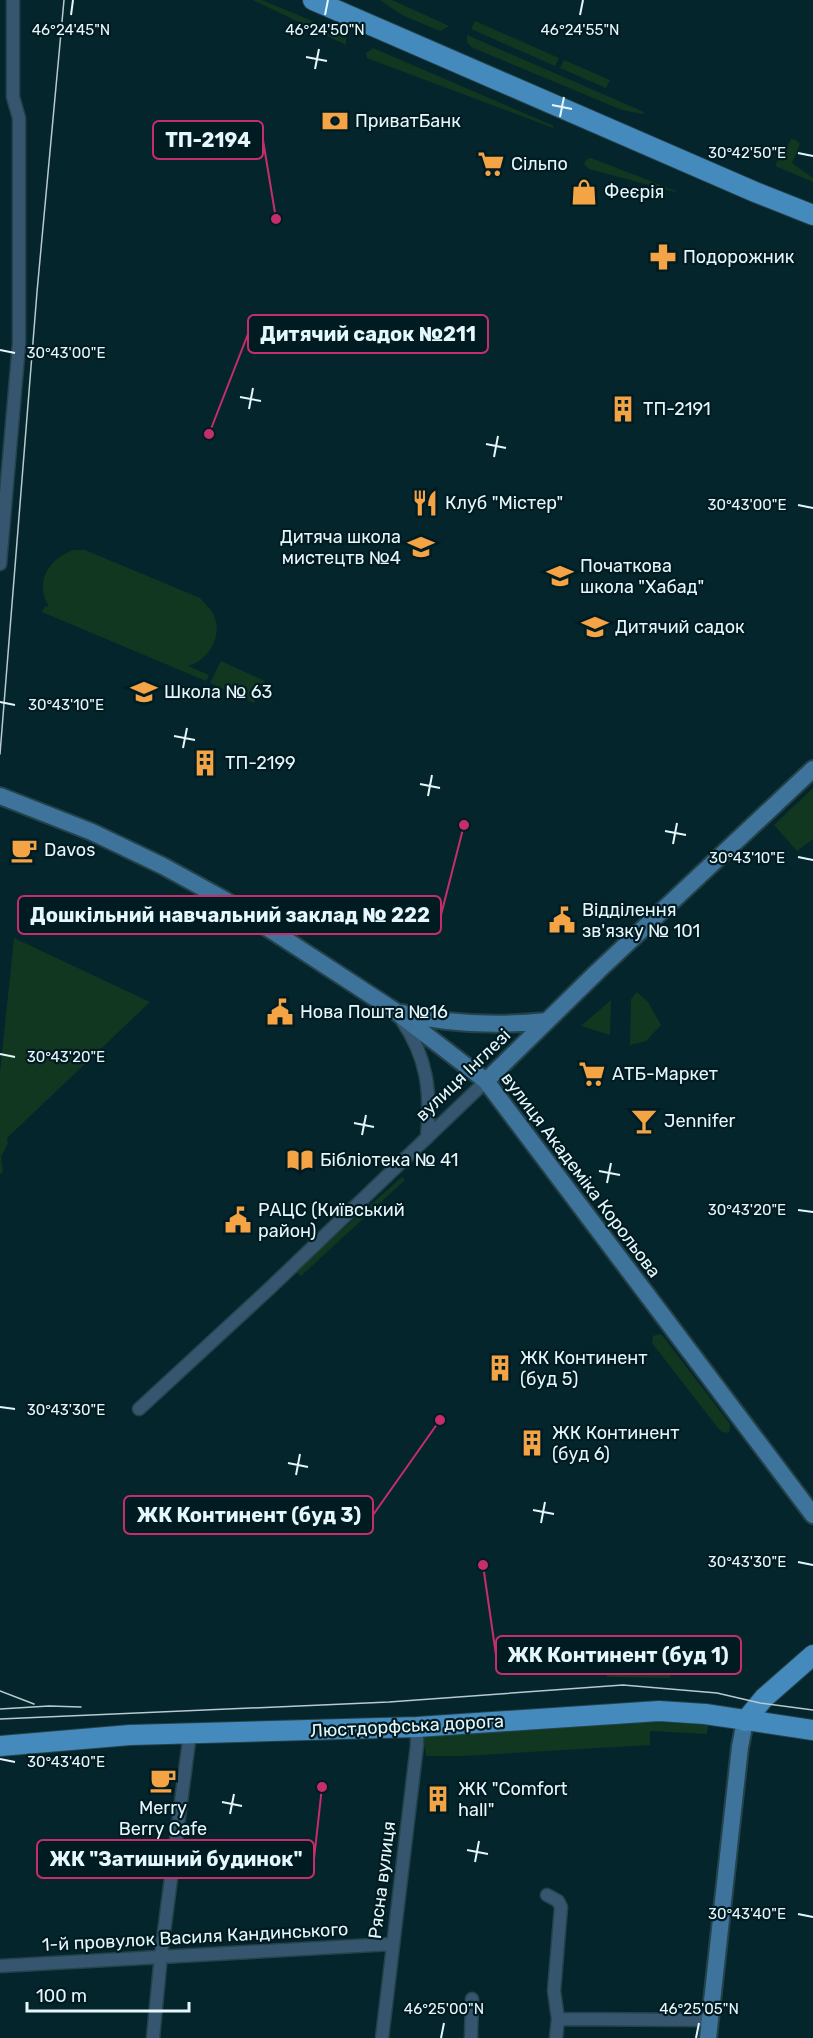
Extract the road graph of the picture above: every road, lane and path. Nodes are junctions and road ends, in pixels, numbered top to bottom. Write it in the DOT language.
graph roads {
  1 [pos="13,0"];
  2 [pos="313,0"];
  3 [pos="813,215"];
  4 [pos="0,564"];
  5 [pos="813,769"];
  6 [pos="0,796"];
  7 [pos="395,1011"];
  8 [pos="547,1021"];
  9 [pos="486,1081"];
  10 [pos="427,1138"];
  11 [pos="140,1409"];
  12 [pos="813,1515"];
  13 [pos="813,1655"];
  14 [pos="745,1721"];
  15 [pos="417,1726"];
  16 [pos="813,1731"];
  17 [pos="190,1732"];
  18 [pos="0,1746"];
  19 [pos="548,1896"];
  20 [pos="392,1944"];
  21 [pos="161,1955"];
  22 [pos="0,1966"];
  23 [pos="472,1999"];
  24 [pos="558,2019"];
  25 [pos="710,2020"];
  26 [pos="153,2038"];
  27 [pos="382,2038"];
  28 [pos="471,2038"];
  29 [pos="556,2038"];
  30 [pos="708,2038"];
  1 -- 4 [label="street"];
  2 -- 3 [label="main road"];
  5 -- 8 [label="main road, вулиця Інглезі"];
  6 -- 7 [label="main road, вулиця Академіка Корольова"];
  7 -- 8 [label="main road"];
  7 -- 9 [label="main road, вулиця Академіка Корольова"];
  7 -- 10 [label="street"];
  8 -- 9 [label="main road, вулиця Інглезі"];
  9 -- 10 [label="street, вулиця Інглезі"];
  9 -- 12 [label="main road, вулиця Академіка Корольова"];
  10 -- 11 [label="street, вулиця Інглезі"];
  13 -- 14 [label="main road"];
  14 -- 15 [label="main road, Люстдорфська дорога"];
  14 -- 16 [label="main road, Люстдорфська дорога"];
  14 -- 25 [label="main road"];
  15 -- 17 [label="main road, Люстдорфська дорога"];
  15 -- 20 [label="street, Рясна вулиця"];
  17 -- 18 [label="main road, Люстдорфська дорога"];
  17 -- 21 [label="street"];
  19 -- 24 [label="street"];
  20 -- 21 [label="street, 1-й провулок Василя Кандинського"];
  20 -- 27 [label="street, Рясна вулиця"];
  21 -- 22 [label="street, 1-й провулок Василя Кандинського"];
  21 -- 26 [label="street"];
  23 -- 28 [label="street"];
  24 -- 25 [label="street"];
  24 -- 29 [label="street"];
  25 -- 30 [label="main road"];
}
